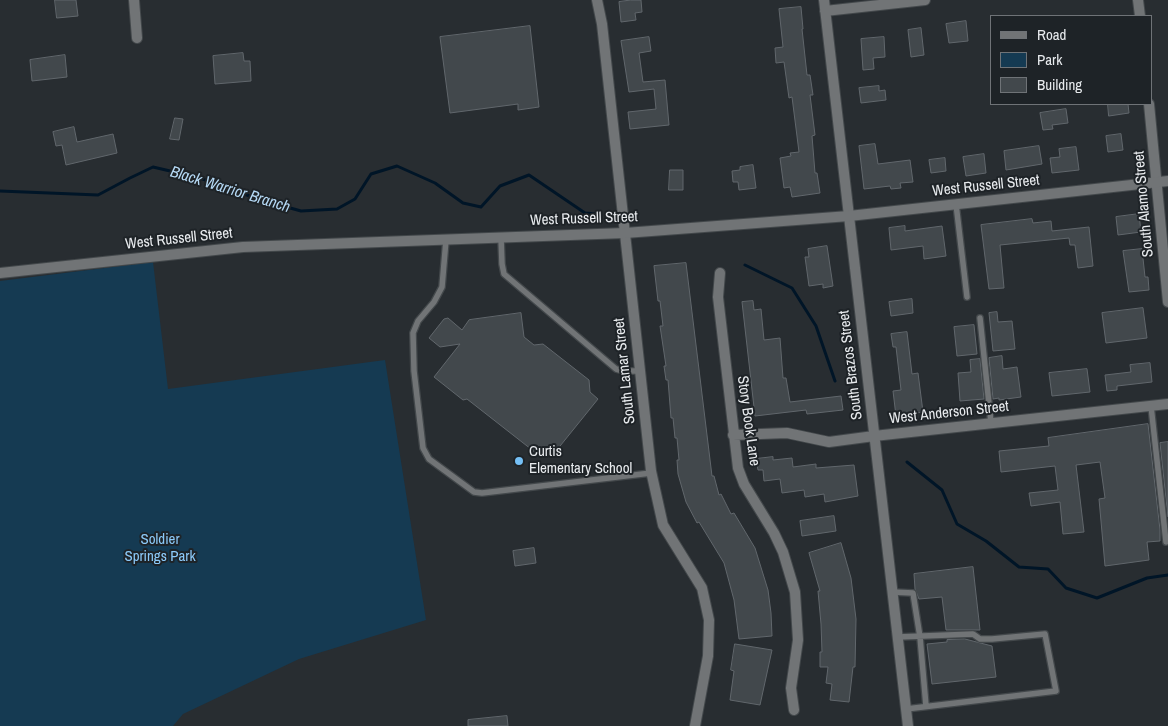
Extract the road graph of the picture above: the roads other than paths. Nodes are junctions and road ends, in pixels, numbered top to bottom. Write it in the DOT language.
graph roads {
  1 [pos="134,0"];
  2 [pos="597,0"];
  3 [pos="824,0"];
  4 [pos="924,0"];
  5 [pos="1138,0"];
  6 [pos="825,11"];
  7 [pos="1140,15"];
  8 [pos="137,38"];
  9 [pos="1149,105"];
  10 [pos="1163,182"];
  11 [pos="956,204"];
  12 [pos="849,216"];
  13 [pos="625,233"];
  14 [pos="501,238"];
  15 [pos="446,240"];
  16 [pos="0,273"];
  17 [pos="720,273"];
  18 [pos="967,297"];
  19 [pos="1168,302"];
  20 [pos="980,318"];
  21 [pos="640,371"];
  22 [pos="1168,404"];
  23 [pos="1151,406"];
  24 [pos="991,423"];
  25 [pos="733,435"];
  26 [pos="874,436"];
  27 [pos="652,473"];
  28 [pos="1166,542"];
  29 [pos="892,592"];
  30 [pos="898,637"];
  31 [pos="920,637"];
  32 [pos="926,706"];
  33 [pos="906,708"];
  34 [pos="794,710"];
  35 [pos="695,726"];
  36 [pos="908,726"];
  1 -- 8 [label="street"];
  2 -- 13 [label="street, South Lamar Street"];
  3 -- 6 [label="street, South Brazos Street"];
  4 -- 6 [label="street"];
  5 -- 7 [label="street"];
  6 -- 12 [label="street, South Brazos Street"];
  9 -- 10 [label="street, South Alamo Street"];
  10 -- 11 [label="street, West Russell Street"];
  10 -- 19 [label="street, South Alamo Street"];
  11 -- 12 [label="street, West Russell Street"];
  11 -- 18 [label="lane"];
  12 -- 13 [label="street, West Russell Street"];
  12 -- 26 [label="street, South Brazos Street"];
  13 -- 14 [label="street, West Russell Street"];
  13 -- 21 [label="street, South Lamar Street"];
  14 -- 15 [label="street, West Russell Street"];
  14 -- 21 [label="lane"];
  15 -- 16 [label="street, West Russell Street"];
  15 -- 27 [label="lane"];
  17 -- 25 [label="street, Story Book Lane"];
  20 -- 24 [label="lane"];
  21 -- 27 [label="street, South Lamar Street"];
  22 -- 23 [label="street, West Anderson Street"];
  23 -- 24 [label="street, West Anderson Street"];
  23 -- 28 [label="lane"];
  24 -- 26 [label="street, West Anderson Street"];
  25 -- 26 [label="street, West Anderson Street"];
  25 -- 34 [label="street, Story Book Lane"];
  26 -- 29 [label="street, South Brazos Street"];
  27 -- 35 [label="street, South Lamar Street"];
  29 -- 30 [label="street, South Brazos Street"];
  29 -- 31 [label="lane"];
  30 -- 31 [label="lane"];
  30 -- 33 [label="street, South Brazos Street"];
  31 -- 32 [label="lane"];
  31 -- 32 [label="lane"];
  32 -- 33 [label="lane"];
  33 -- 36 [label="street, South Brazos Street"];
}
